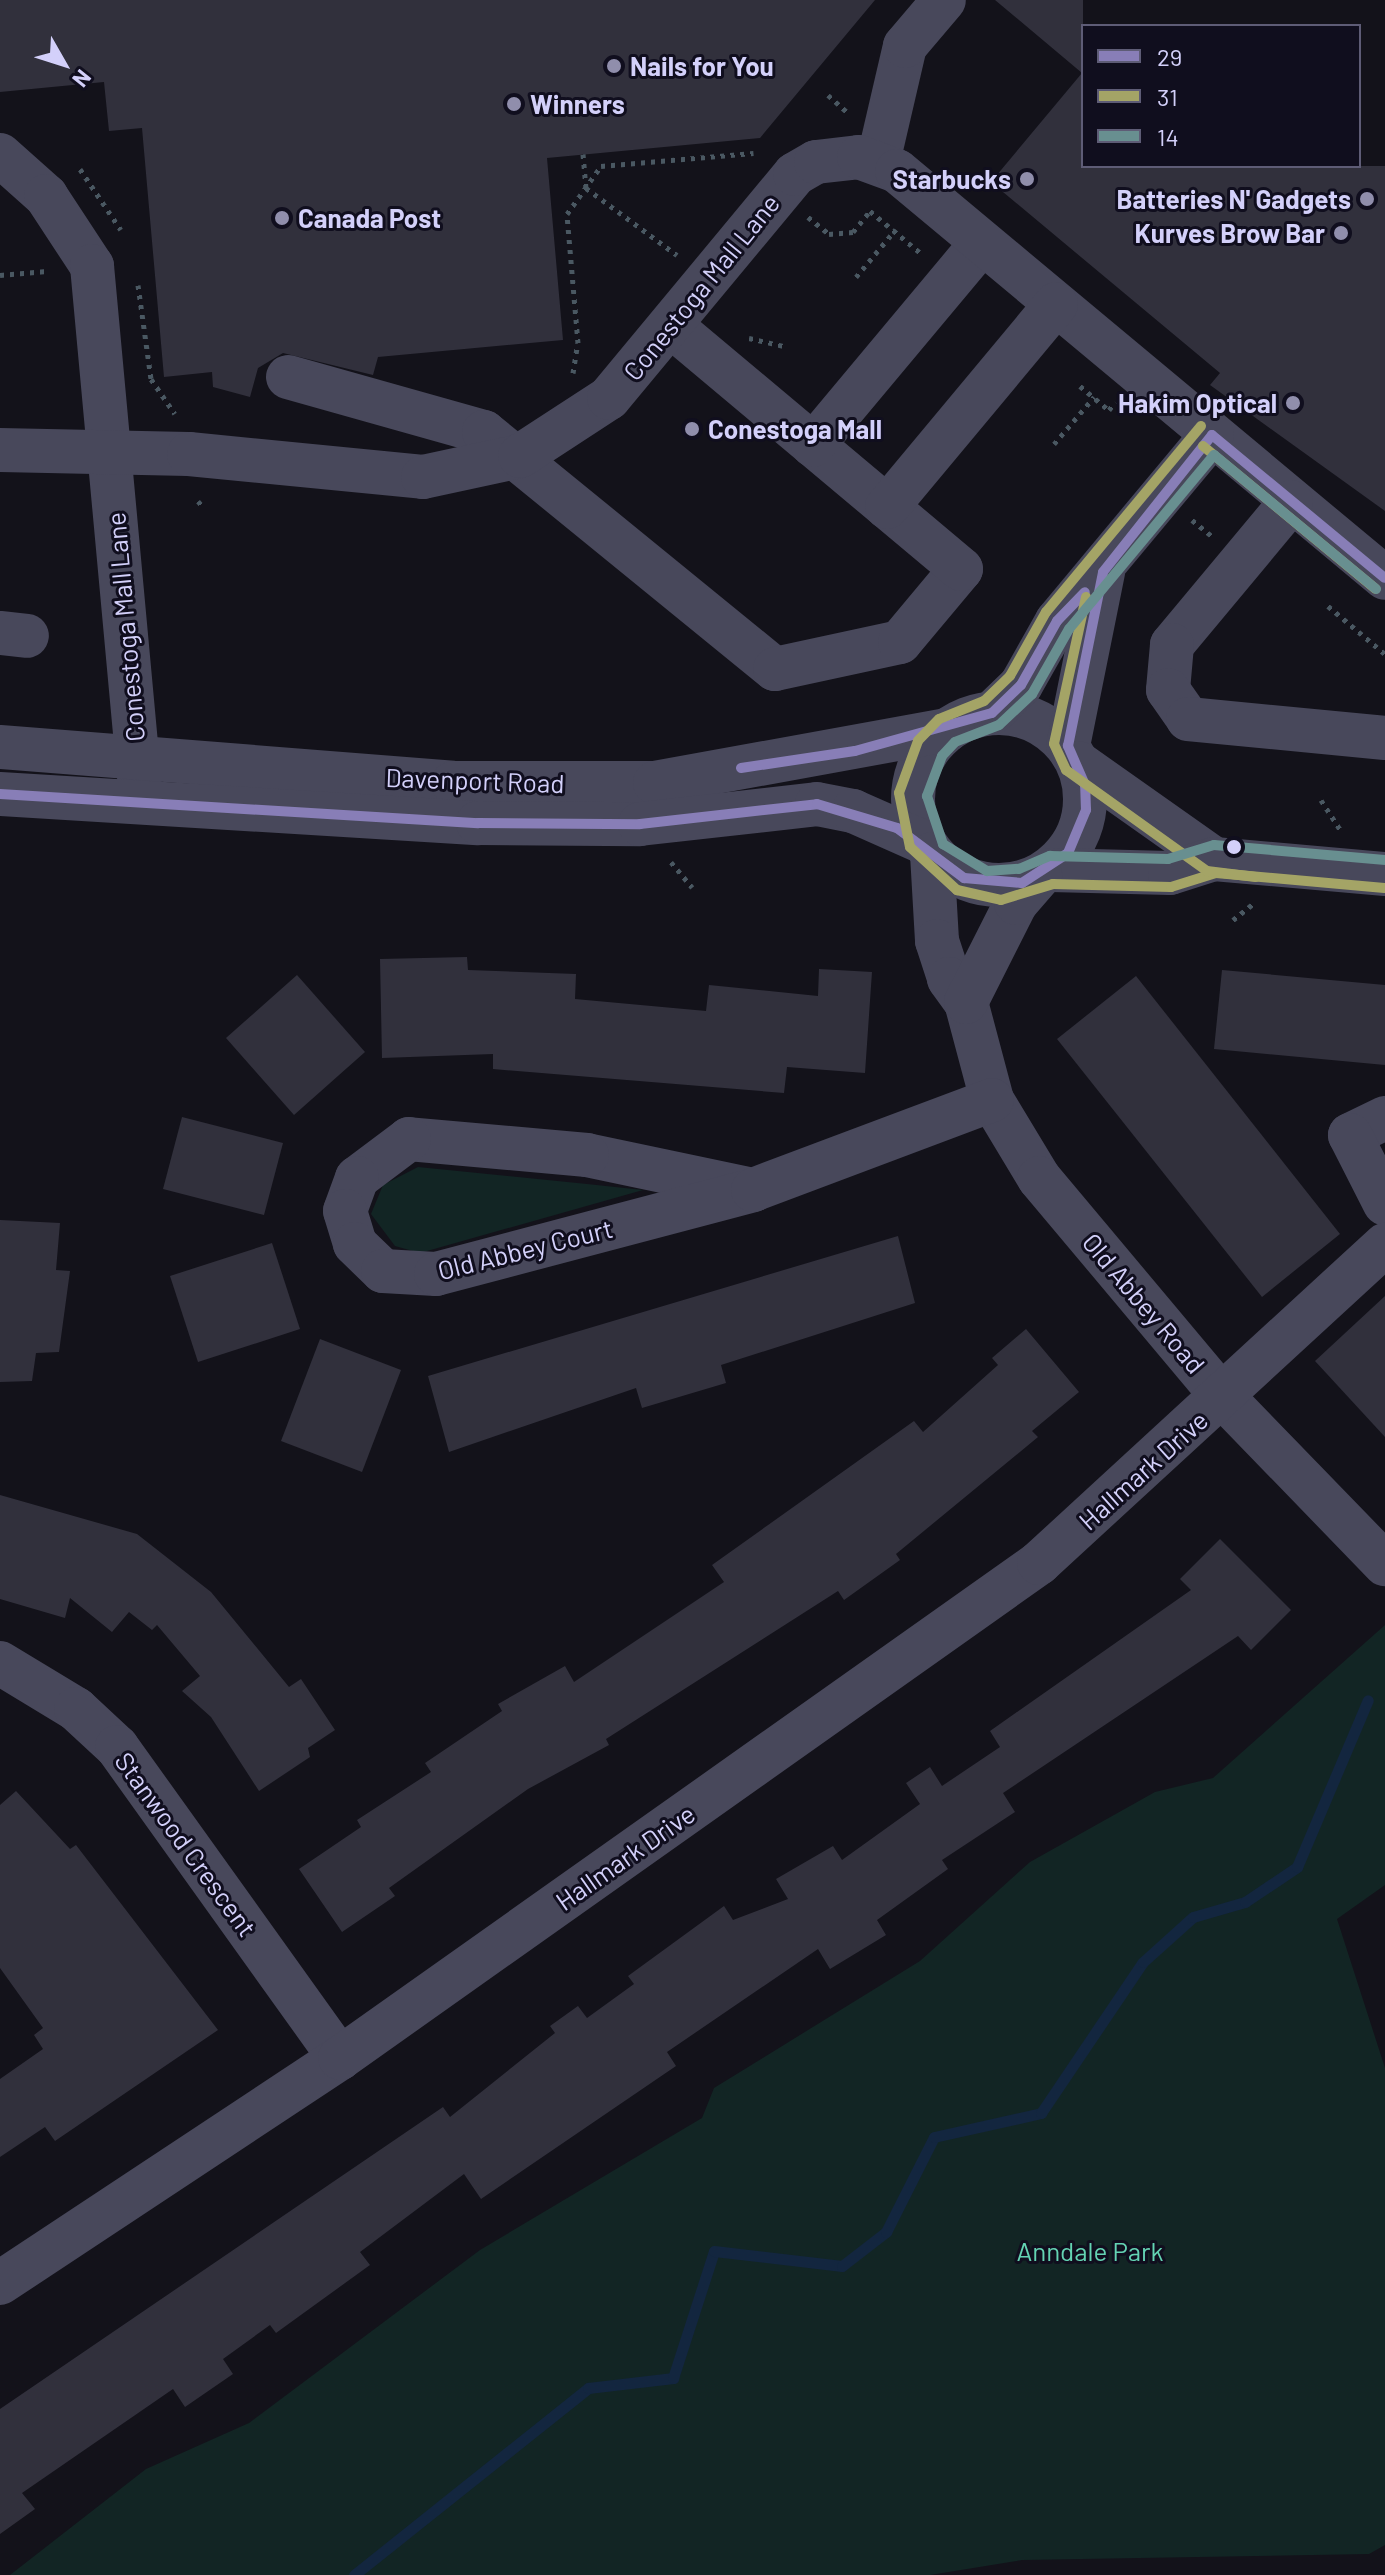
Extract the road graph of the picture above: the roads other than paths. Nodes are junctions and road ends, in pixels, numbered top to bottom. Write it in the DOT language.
graph roads {
  1 [pos="944,0"];
  2 [pos="0,155"];
  3 [pos="878,162"];
  4 [pos="982,243"];
  5 [pos="1056,304"];
  6 [pos="671,326"];
  7 [pos="288,377"];
  8 [pos="1212,435"];
  9 [pos="813,445"];
  10 [pos="0,450"];
  11 [pos="109,451"];
  12 [pos="520,456"];
  13 [pos="1291,502"];
  14 [pos="887,507"];
  15 [pos="1103,572"];
  16 [pos="1385,578"];
  17 [pos="992,713"];
  18 [pos="947,730"];
  19 [pos="1385,738"];
  20 [pos="0,747"];
  21 [pos="1073,754"];
  22 [pos="137,759"];
  23 [pos="0,794"];
  24 [pos="141,803"];
  25 [pos="928,848"];
  26 [pos="1214,859"];
  27 [pos="1046,873"];
  28 [pos="1385,874"];
  29 [pos="966,1002"];
  30 [pos="992,1100"];
  31 [pos="1385,1118"];
  32 [pos="753,1190"];
  33 [pos="1385,1204"];
  34 [pos="1385,1245"];
  35 [pos="1223,1397"];
  36 [pos="1385,1564"];
  37 [pos="0,1663"];
  38 [pos="340,2058"];
  39 [pos="0,2283"];
  1 -- 3 [label="street"];
  2 -- 11 [label="street, Conestoga Mall Lane"];
  3 -- 4 [label="street"];
  3 -- 6 [label="street, Conestoga Mall Lane"];
  4 -- 5 [label="street"];
  4 -- 9 [label="street"];
  5 -- 8 [label="street"];
  5 -- 14 [label="street"];
  6 -- 9 [label="street"];
  6 -- 12 [label="street, Conestoga Mall Lane"];
  7 -- 12 [label="street"];
  8 -- 13 [label="street"];
  8 -- 15 [label="street"];
  9 -- 14 [label="street"];
  10 -- 11 [label="street"];
  11 -- 12 [label="street, Conestoga Mall Lane"];
  11 -- 22 [label="street, Conestoga Mall Lane"];
  12 -- 14 [label="street"];
  13 -- 16 [label="street"];
  13 -- 19 [label="street"];
  15 -- 17 [label="street"];
  15 -- 21 [label="street"];
  17 -- 18 [label="street"];
  17 -- 21 [label="street"];
  18 -- 22 [label="street, Davenport Road"];
  18 -- 25 [label="street"];
  20 -- 22 [label="street, Davenport Road"];
  21 -- 26 [label="street"];
  21 -- 27 [label="street"];
  22 -- 24 [label="street, Conestoga Mall Lane"];
  23 -- 24 [label="street, Davenport Road"];
  24 -- 25 [label="street, Davenport Road"];
  25 -- 27 [label="street"];
  25 -- 29 [label="street, Old Abbey Road"];
  26 -- 27 [label="street"];
  26 -- 28 [label="street"];
  27 -- 29 [label="street"];
  29 -- 30 [label="street, Old Abbey Road"];
  30 -- 32 [label="street, Old Abbey Court"];
  30 -- 35 [label="street, Old Abbey Road"];
  31 -- 33 [label="street"];
  32 -- 32 [label="street, Old Abbey Court"];
  34 -- 35 [label="street, Hallmark Drive"];
  35 -- 36 [label="street, Old Abbey Road"];
  35 -- 38 [label="street, Hallmark Drive"];
  37 -- 38 [label="street, Stanwood Crescent"];
  38 -- 39 [label="street, Hallmark Drive"];
}
